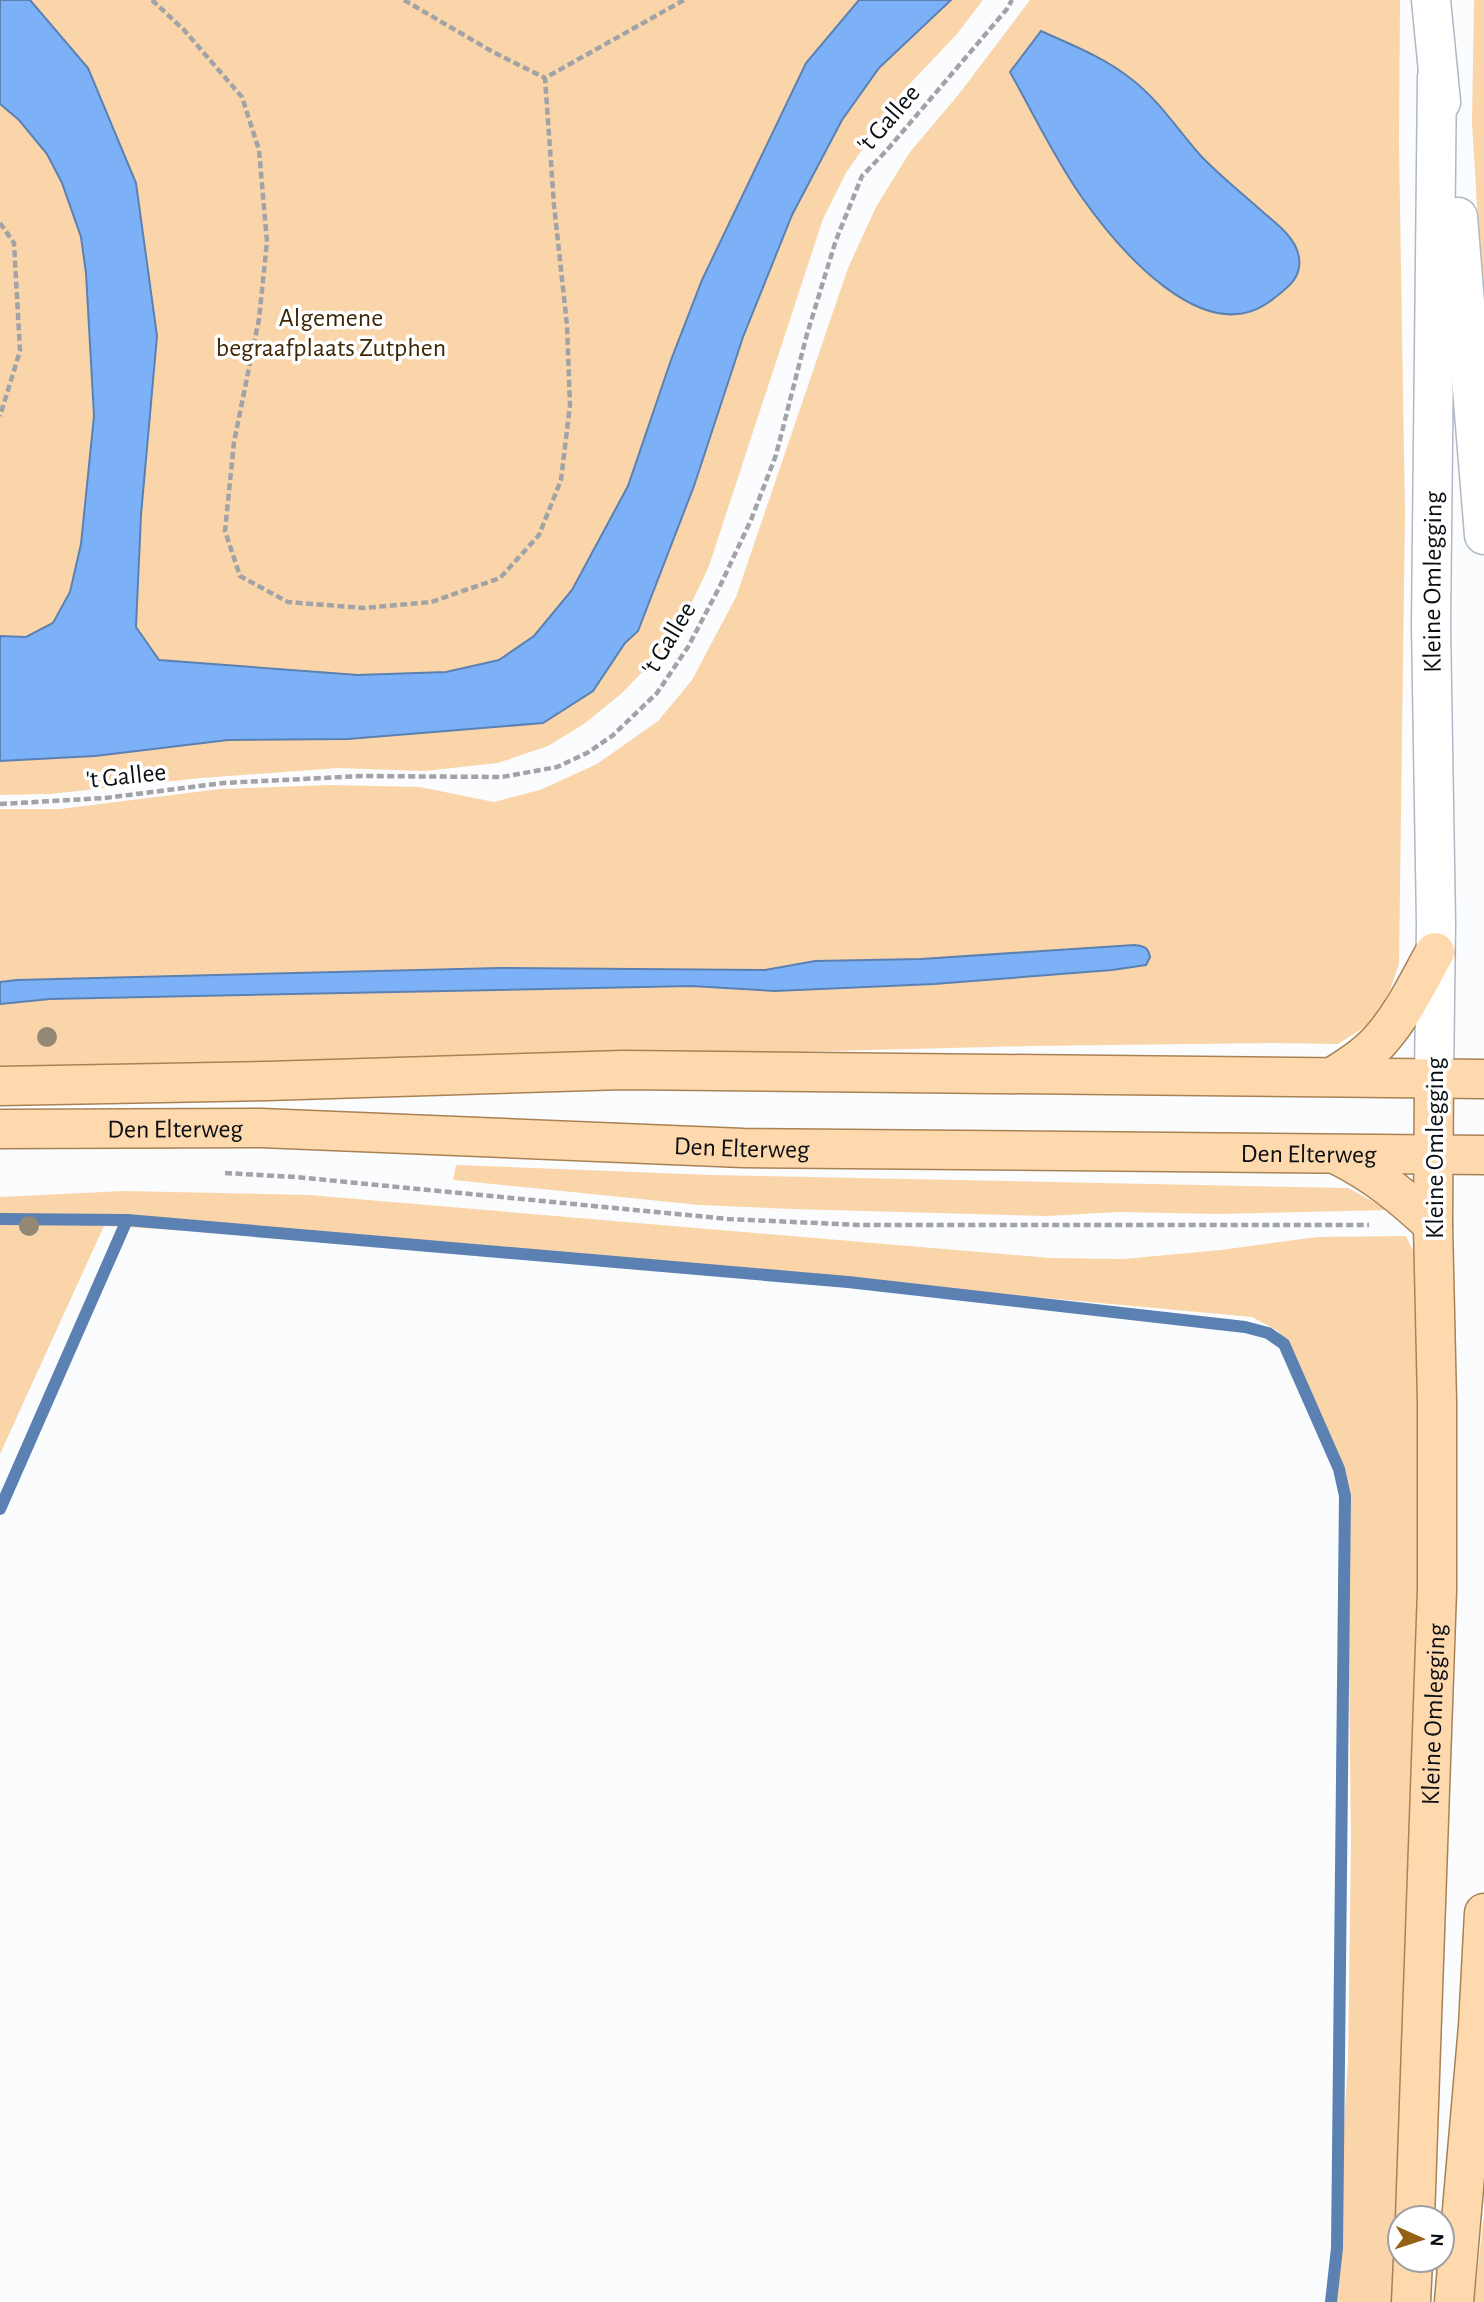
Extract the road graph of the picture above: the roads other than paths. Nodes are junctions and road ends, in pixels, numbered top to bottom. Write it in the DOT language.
graph roads {
  1 [pos="1431,0"];
  2 [pos="1437,77"];
  3 [pos="1484,536"];
  4 [pos="1434,952"];
  5 [pos="1334,1076"];
  6 [pos="1434,1077"];
  7 [pos="1484,1079"];
  8 [pos="0,1086"];
  9 [pos="0,1129"];
  10 [pos="1335,1153"];
  11 [pos="1484,1155"];
  12 [pos="1434,1156"];
  13 [pos="1433,1225"];
  14 [pos="1484,1913"];
  15 [pos="1415,2204"];
  16 [pos="1412,2274"];
  17 [pos="1411,2302"];
  18 [pos="1454,2302"];
  1 -- 2 [label="street, Kleine Omlegging"];
  2 -- 3 [label="street, Kleine Omlegging"];
  2 -- 4 [label="street, Kleine Omlegging"];
  4 -- 5 [label="main road"];
  4 -- 6 [label="street, Kleine Omlegging"];
  5 -- 6 [label="main road, Den Elterweg"];
  5 -- 8 [label="main road, Den Elterweg"];
  6 -- 7 [label="main road, Den Elterweg"];
  6 -- 12 [label="main road, Kleine Omlegging"];
  9 -- 10 [label="main road, Den Elterweg"];
  10 -- 12 [label="main road, Den Elterweg"];
  10 -- 13 [label="main road"];
  11 -- 12 [label="main road, Den Elterweg"];
  12 -- 13 [label="main road, Kleine Omlegging"];
  13 -- 15 [label="main road, Kleine Omlegging"];
  14 -- 18 [label="main road"];
  16 -- 17 [label="main road"];
}
